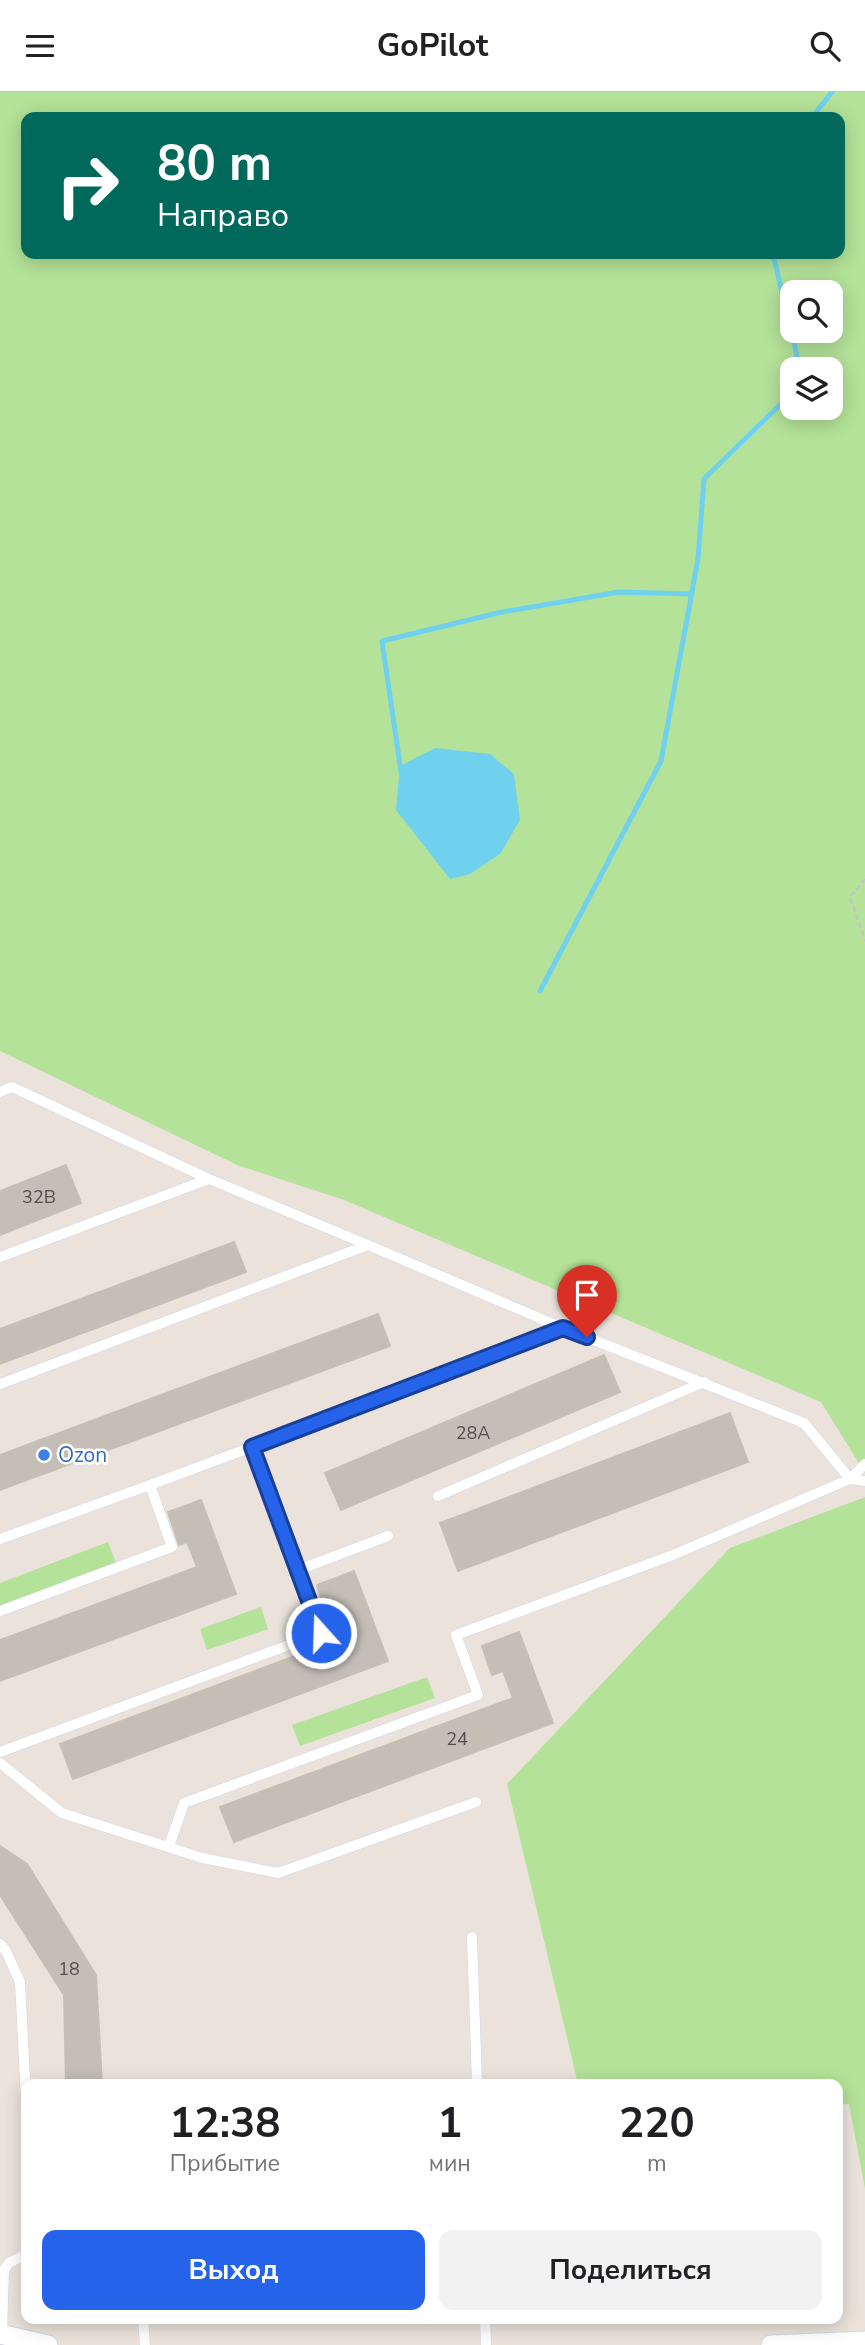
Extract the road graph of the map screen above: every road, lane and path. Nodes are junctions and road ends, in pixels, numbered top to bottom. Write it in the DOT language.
graph roads {
  1 [pos="865,879"];
  2 [pos="865,941"];
  3 [pos="0,1081"];
  4 [pos="12,1087"];
  5 [pos="0,1092"];
  6 [pos="209,1179"];
  7 [pos="368,1245"];
  8 [pos="0,1257"];
  9 [pos="563,1328"];
  10 [pos="704,1382"];
  11 [pos="0,1384"];
  12 [pos="252,1447"];
  13 [pos="865,1464"];
  14 [pos="850,1479"];
  15 [pos="865,1481"];
  16 [pos="149,1485"];
  17 [pos="438,1496"];
  18 [pos="388,1537"];
  19 [pos="0,1539"];
  20 [pos="298,1570"];
  21 [pos="0,1611"];
  22 [pos="0,1752"];
  23 [pos="0,1763"];
  24 [pos="476,1802"];
  25 [pos="169,1846"];
  26 [pos="472,1937"];
  27 [pos="2,1949"];
  28 [pos="25,2079"];
  29 [pos="477,2079"];
  30 [pos="21,2257"];
  31 [pos="143,2324"];
  32 [pos="485,2324"];
  33 [pos="1,2334"];
  34 [pos="865,2341"];
  35 [pos="830,2344"];
  36 [pos="48,2345"];
  37 [pos="145,2345"];
  38 [pos="486,2345"];
  39 [pos="771,2345"];
  1 -- 2 [label="path"];
  3 -- 4 [label="lane"];
  4 -- 5 [label="lane"];
  4 -- 6 [label="lane"];
  6 -- 7 [label="lane"];
  6 -- 8 [label="lane"];
  7 -- 9 [label="lane"];
  7 -- 11 [label="lane"];
  9 -- 10 [label="lane"];
  9 -- 12 [label="lane"];
  10 -- 14 [label="lane"];
  10 -- 17 [label="lane"];
  12 -- 16 [label="lane"];
  12 -- 20 [label="lane"];
  13 -- 14 [label="lane"];
  14 -- 15 [label="lane"];
  14 -- 25 [label="lane"];
  16 -- 19 [label="lane"];
  16 -- 21 [label="lane"];
  18 -- 20 [label="lane"];
  20 -- 22 [label="lane"];
  23 -- 25 [label="lane"];
  24 -- 25 [label="lane"];
  26 -- 29 [label="lane"];
  27 -- 28 [label="lane"];
  30 -- 33 [label="lane"];
  31 -- 37 [label="lane"];
  32 -- 38 [label="lane"];
  33 -- 36 [label="street"];
  34 -- 35 [label="street"];
  35 -- 39 [label="street"];
}
